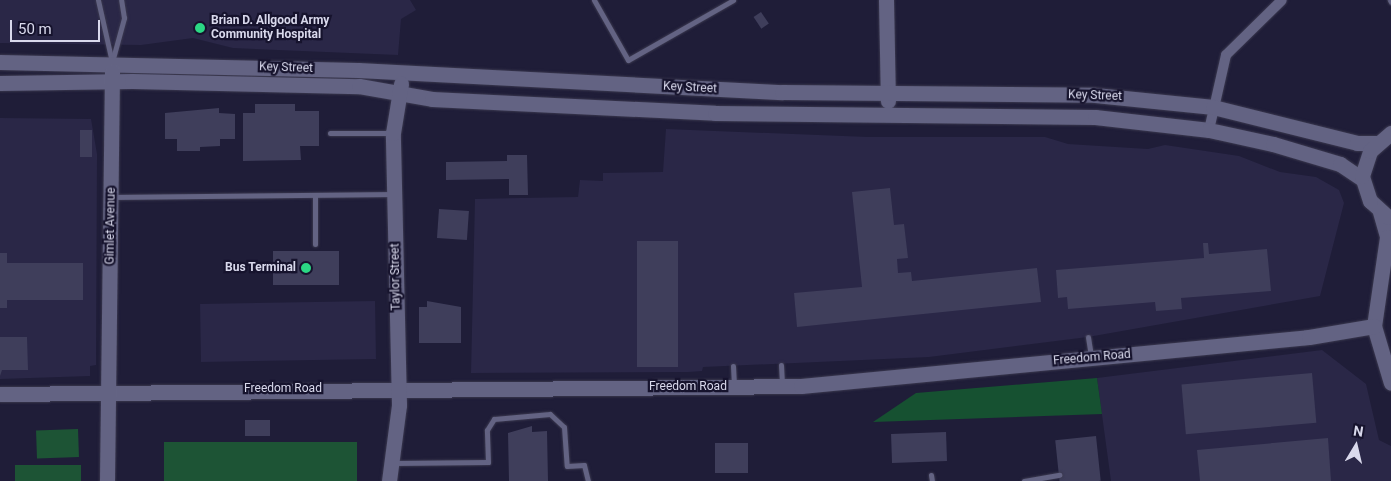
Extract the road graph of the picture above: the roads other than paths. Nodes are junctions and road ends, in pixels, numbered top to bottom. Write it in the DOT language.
graph roads {
  1 [pos="98,0"];
  2 [pos="122,0"];
  3 [pos="594,0"];
  4 [pos="734,0"];
  5 [pos="886,0"];
  6 [pos="1282,0"];
  7 [pos="0,62"];
  8 [pos="112,62"];
  9 [pos="402,74"];
  10 [pos="112,81"];
  11 [pos="0,83"];
  12 [pos="888,92"];
  13 [pos="399,93"];
  14 [pos="1213,107"];
  15 [pos="888,115"];
  16 [pos="1209,130"];
  17 [pos="330,133"];
  18 [pos="393,133"];
  19 [pos="1391,133"];
  20 [pos="1376,143"];
  21 [pos="1362,179"];
  22 [pos="394,194"];
  23 [pos="315,195"];
  24 [pos="111,197"];
  25 [pos="1386,216"];
  26 [pos="1389,235"];
  27 [pos="315,244"];
  28 [pos="1374,326"];
  29 [pos="1088,337"];
  30 [pos="1091,359"];
  31 [pos="733,366"];
  32 [pos="781,366"];
  33 [pos="1391,383"];
  34 [pos="782,386"];
  35 [pos="734,387"];
  36 [pos="399,389"];
  37 [pos="109,390"];
  38 [pos="0,394"];
  39 [pos="391,463"];
  40 [pos="1059,475"];
  41 [pos="107,481"];
  42 [pos="389,481"];
  43 [pos="588,481"];
  44 [pos="1024,481"];
  1 -- 8 [label="lane"];
  2 -- 8 [label="lane"];
  3 -- 4 [label="lane"];
  5 -- 12 [label="main road"];
  6 -- 14 [label="street"];
  7 -- 8 [label="main road, Key Street"];
  8 -- 9 [label="main road, Key Street"];
  8 -- 10 [label="main road, Gimlet Avenue"];
  9 -- 12 [label="main road, Key Street"];
  9 -- 13 [label="main road, Taylor Street"];
  10 -- 11 [label="main road, Key Street"];
  10 -- 13 [label="main road, Key Street"];
  10 -- 24 [label="main road, Gimlet Avenue"];
  12 -- 14 [label="main road, Key Street"];
  12 -- 15 [label="main road"];
  13 -- 15 [label="main road, Key Street"];
  13 -- 18 [label="main road, Taylor Street"];
  14 -- 16 [label="street"];
  14 -- 20 [label="main road, Key Street"];
  15 -- 16 [label="main road, Key Street"];
  16 -- 21 [label="main road, Key Street"];
  17 -- 18 [label="lane"];
  18 -- 22 [label="main road, Taylor Street"];
  19 -- 20 [label="main road"];
  20 -- 21 [label="main road"];
  21 -- 25 [label="main road"];
  22 -- 23 [label="lane"];
  22 -- 36 [label="main road, Taylor Street"];
  23 -- 24 [label="lane"];
  23 -- 27 [label="lane"];
  24 -- 37 [label="main road, Gimlet Avenue"];
  25 -- 26 [label="main road"];
  26 -- 28 [label="main road"];
  28 -- 30 [label="main road, Freedom Road"];
  28 -- 33 [label="main road"];
  29 -- 30 [label="lane"];
  30 -- 34 [label="main road, Freedom Road"];
  31 -- 35 [label="lane"];
  32 -- 34 [label="lane"];
  34 -- 35 [label="main road, Freedom Road"];
  35 -- 36 [label="main road, Freedom Road"];
  36 -- 37 [label="main road, Freedom Road"];
  36 -- 39 [label="main road, Taylor Street"];
  37 -- 38 [label="main road, Freedom Road"];
  37 -- 41 [label="main road, Gimlet Avenue"];
  39 -- 42 [label="main road, Taylor Street"];
  39 -- 43 [label="lane"];
  40 -- 44 [label="lane"];
}
